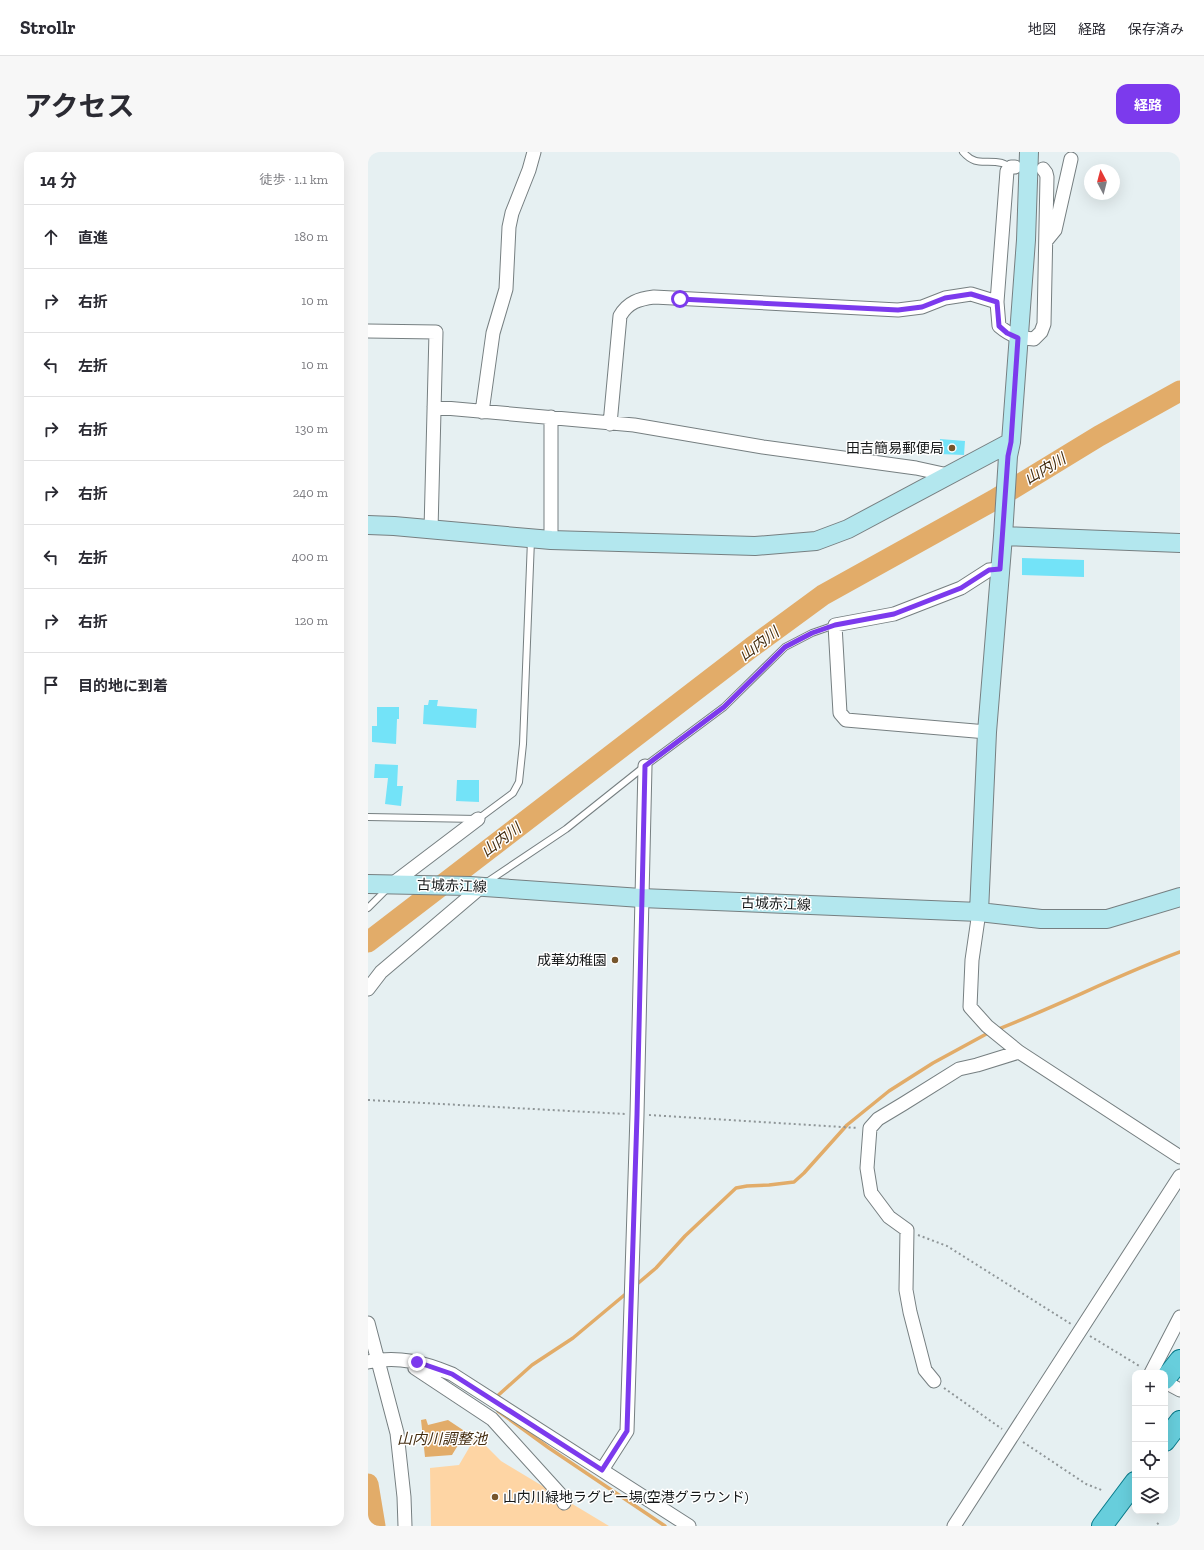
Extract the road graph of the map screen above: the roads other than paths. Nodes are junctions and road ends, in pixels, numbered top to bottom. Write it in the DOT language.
graph roads {
  1 [pos="534,152"];
  2 [pos="963,152"];
  3 [pos="1029,152"];
  4 [pos="1071,159"];
  5 [pos="1013,167"];
  6 [pos="1043,169"];
  7 [pos="1046,242"];
  8 [pos="997,302"];
  9 [pos="368,331"];
  10 [pos="1018,338"];
  11 [pos="434,407"];
  12 [pos="482,412"];
  13 [pos="551,417"];
  14 [pos="610,424"];
  15 [pos="1009,449"];
  16 [pos="948,475"];
  17 [pos="368,526"];
  18 [pos="431,530"];
  19 [pos="1003,536"];
  20 [pos="531,539"];
  21 [pos="551,540"];
  22 [pos="1180,543"];
  23 [pos="1000,569"];
  24 [pos="835,625"];
  25 [pos="987,732"];
  26 [pos="645,766"];
  27 [pos="368,817"];
  28 [pos="478,819"];
  29 [pos="368,884"];
  30 [pos="396,885"];
  31 [pos="476,886"];
  32 [pos="1180,897"];
  33 [pos="641,898"];
  34 [pos="368,908"];
  35 [pos="979,912"];
  36 [pos="368,989"];
  37 [pos="1018,1052"];
  38 [pos="1180,1157"];
  39 [pos="1180,1176"];
  40 [pos="1180,1317"];
  41 [pos="368,1323"];
  42 [pos="1180,1360"];
  43 [pos="372,1362"];
  44 [pos="417,1362"];
  45 [pos="1148,1370"];
  46 [pos="1168,1376"];
  47 [pos="934,1381"];
  48 [pos="1168,1382"];
  49 [pos="1180,1390"];
  50 [pos="1180,1421"];
  51 [pos="1168,1437"];
  52 [pos="602,1470"];
  53 [pos="1132,1486"];
  54 [pos="564,1503"];
  55 [pos="405,1526"];
  56 [pos="689,1526"];
  57 [pos="954,1526"];
  58 [pos="1102,1526"];
  1 -- 12 [label="street"];
  2 -- 5 [label="lane"];
  3 -- 10 [label="street"];
  4 -- 7 [label="street"];
  5 -- 8 [label="street"];
  6 -- 7 [label="street"];
  7 -- 10 [label="street"];
  8 -- 10 [label="street"];
  8 -- 14 [label="street"];
  9 -- 11 [label="street"];
  10 -- 15 [label="street"];
  11 -- 12 [label="street"];
  11 -- 18 [label="street"];
  12 -- 13 [label="street"];
  13 -- 14 [label="street"];
  13 -- 21 [label="street"];
  14 -- 16 [label="street"];
  15 -- 16 [label="street"];
  15 -- 19 [label="street"];
  16 -- 21 [label="street"];
  17 -- 18 [label="street"];
  18 -- 20 [label="street"];
  19 -- 22 [label="street"];
  19 -- 23 [label="street"];
  20 -- 21 [label="street"];
  20 -- 28 [label="lane"];
  23 -- 24 [label="street"];
  23 -- 25 [label="street"];
  24 -- 25 [label="street"];
  24 -- 26 [label="lane"];
  25 -- 35 [label="street"];
  26 -- 31 [label="lane"];
  26 -- 33 [label="street"];
  27 -- 28 [label="lane"];
  28 -- 30 [label="street"];
  29 -- 30 [label="street, 古城赤江線"];
  30 -- 31 [label="street, 古城赤江線"];
  30 -- 34 [label="lane"];
  31 -- 33 [label="street, 古城赤江線"];
  31 -- 36 [label="street"];
  32 -- 35 [label="street, 古城赤江線"];
  33 -- 35 [label="street, 古城赤江線"];
  33 -- 52 [label="street"];
  35 -- 37 [label="street"];
  37 -- 38 [label="street"];
  37 -- 47 [label="street"];
  39 -- 57 [label="street"];
  40 -- 45 [label="street"];
  41 -- 43 [label="street"];
  42 -- 46 [label="main road"];
  43 -- 44 [label="street"];
  43 -- 55 [label="street"];
  44 -- 52 [label="street"];
  44 -- 54 [label="street"];
  48 -- 49 [label="street"];
  50 -- 51 [label="main road"];
  52 -- 56 [label="street"];
  53 -- 58 [label="main road"];
}
